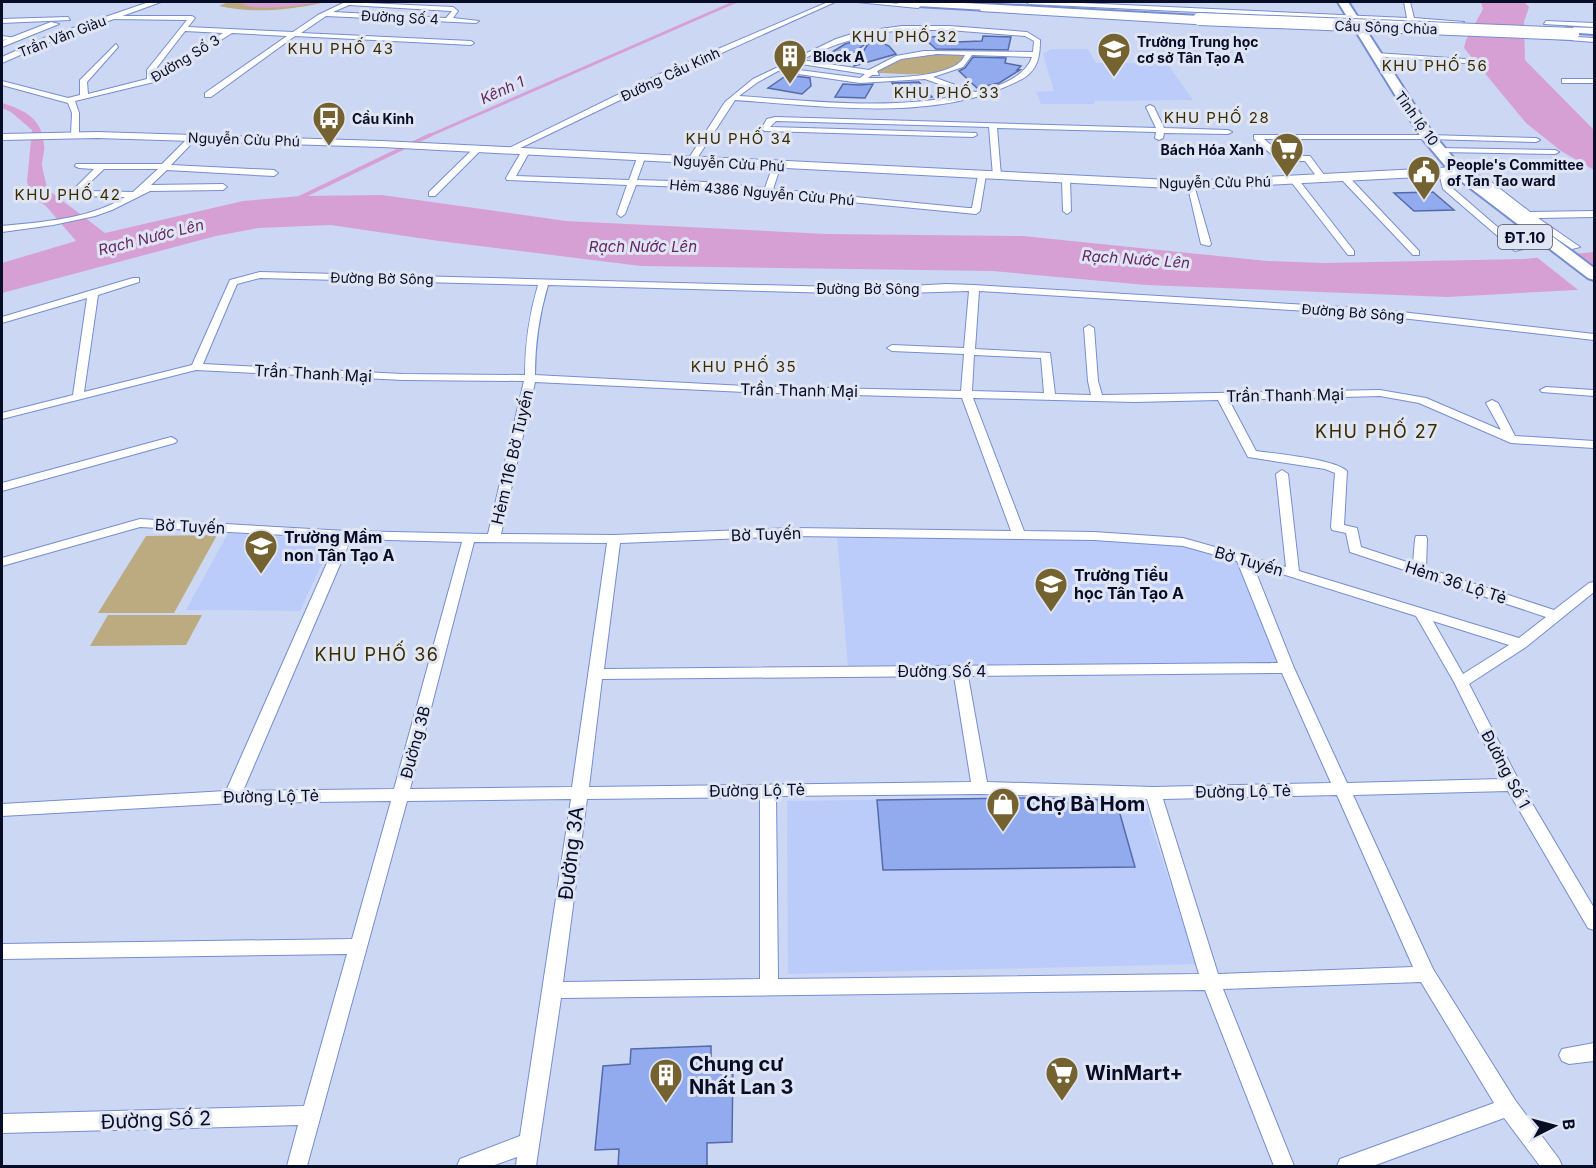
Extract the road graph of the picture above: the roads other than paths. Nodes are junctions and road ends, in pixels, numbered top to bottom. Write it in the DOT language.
graph roads {
  1 [pos="156,2"];
  2 [pos="349,2"];
  3 [pos="832,2"];
  4 [pos="860,2"];
  5 [pos="900,2"];
  6 [pos="963,2"];
  7 [pos="1029,2"];
  8 [pos="1170,2"];
  9 [pos="1343,2"];
  10 [pos="1407,2"];
  11 [pos="1173,9"];
  12 [pos="1025,12"];
  13 [pos="325,14"];
  14 [pos="79,16"];
  15 [pos="1199,17"];
  16 [pos="109,18"];
  17 [pos="68,20"];
  18 [pos="448,20"];
  19 [pos="1411,20"];
  20 [pos="2,21"];
  21 [pos="476,21"];
  22 [pos="1461,22"];
  23 [pos="1546,23"];
  24 [pos="1356,24"];
  25 [pos="1594,25"];
  26 [pos="184,29"];
  27 [pos="231,31"];
  28 [pos="1015,33"];
  29 [pos="1453,33"];
  30 [pos="1594,33"];
  31 [pos="296,34"];
  32 [pos="1542,35"];
  33 [pos="2,38"];
  34 [pos="14,38"];
  35 [pos="1594,40"];
  36 [pos="471,43"];
  37 [pos="2,44"];
  38 [pos="116,46"];
  39 [pos="969,53"];
  40 [pos="1036,55"];
  41 [pos="1376,55"];
  42 [pos="2,60"];
  43 [pos="794,61"];
  44 [pos="1465,61"];
  45 [pos="776,69"];
  46 [pos="946,71"];
  47 [pos="869,73"];
  48 [pos="926,77"];
  49 [pos="151,80"];
  50 [pos="860,81"];
  51 [pos="1565,81"];
  52 [pos="1594,81"];
  53 [pos="2,83"];
  54 [pos="208,95"];
  55 [pos="975,95"];
  56 [pos="84,96"];
  57 [pos="733,98"];
  58 [pos="68,100"];
  59 [pos="1150,107"];
  60 [pos="822,120"];
  61 [pos="896,123"];
  62 [pos="1065,128"];
  63 [pos="819,130"];
  64 [pos="994,130"];
  65 [pos="1161,130"];
  66 [pos="895,132"];
  67 [pos="1228,132"];
  68 [pos="75,135"];
  69 [pos="1006,135"];
  70 [pos="2,137"];
  71 [pos="194,137"];
  72 [pos="1064,137"];
  73 [pos="1076,137"];
  74 [pos="1428,137"];
  75 [pos="1536,140"];
  76 [pos="478,149"];
  77 [pos="509,150"];
  78 [pos="1440,150"];
  79 [pos="525,151"];
  80 [pos="1555,152"];
  81 [pos="641,158"];
  82 [pos="691,161"];
  83 [pos="777,165"];
  84 [pos="79,166"];
  85 [pos="102,166"];
  86 [pos="164,167"];
  87 [pos="274,173"];
  88 [pos="982,175"];
  89 [pos="997,176"];
  90 [pos="1345,178"];
  91 [pos="1460,178"];
  92 [pos="1066,179"];
  93 [pos="1323,179"];
  94 [pos="1295,181"];
  95 [pos="632,183"];
  96 [pos="1190,185"];
  97 [pos="223,187"];
  98 [pos="768,191"];
  99 [pos="137,193"];
  100 [pos="432,195"];
  101 [pos="1067,211"];
  102 [pos="621,214"];
  103 [pos="1594,214"];
  104 [pos="1528,215"];
  105 [pos="1537,221"];
  106 [pos="1564,222"];
  107 [pos="2,229"];
  108 [pos="1206,244"];
  109 [pos="1575,247"];
  110 [pos="1518,249"];
  111 [pos="1351,253"];
  112 [pos="1416,253"];
  113 [pos="1594,275"];
  114 [pos="135,280"];
  115 [pos="544,281"];
  116 [pos="974,288"];
  117 [pos="1594,291"];
  118 [pos="93,293"];
  119 [pos="2,320"];
  120 [pos="1089,328"];
  121 [pos="1594,337"];
  122 [pos="892,348"];
  123 [pos="969,351"];
  124 [pos="196,367"];
  125 [pos="530,378"];
  126 [pos="1545,390"];
  127 [pos="1594,393"];
  128 [pos="966,394"];
  129 [pos="1050,396"];
  130 [pos="78,397"];
  131 [pos="1097,397"];
  132 [pos="1222,397"];
  133 [pos="1492,403"];
  134 [pos="2,416"];
  135 [pos="1511,439"];
  136 [pos="171,441"];
  137 [pos="1594,444"];
  138 [pos="1282,474"];
  139 [pos="2,487"];
  140 [pos="346,535"];
  141 [pos="1019,535"];
  142 [pos="494,537"];
  143 [pos="469,538"];
  144 [pos="614,539"];
  145 [pos="1421,539"];
  146 [pos="1243,558"];
  147 [pos="2,562"];
  148 [pos="1419,570"];
  149 [pos="1293,573"];
  150 [pos="1594,586"];
  151 [pos="1421,614"];
  152 [pos="1557,616"];
  153 [pos="1521,644"];
  154 [pos="1287,668"];
  155 [pos="960,671"];
  156 [pos="596,674"];
  157 [pos="1461,682"];
  158 [pos="1513,785"];
  159 [pos="980,788"];
  160 [pos="1341,789"];
  161 [pos="768,790"];
  162 [pos="579,793"];
  163 [pos="1153,793"];
  164 [pos="401,795"];
  165 [pos="231,796"];
  166 [pos="2,810"];
  167 [pos="1594,923"];
  168 [pos="358,946"];
  169 [pos="2,951"];
  170 [pos="1426,974"];
  171 [pos="1211,982"];
  172 [pos="769,988"];
  173 [pos="553,990"];
  174 [pos="1594,1052"];
  175 [pos="1569,1055"];
  176 [pos="1508,1107"];
  177 [pos="311,1115"];
  178 [pos="2,1124"];
  179 [pos="530,1142"];
  180 [pos="297,1167"];
  181 [pos="467,1167"];
  182 [pos="526,1167"];
  183 [pos="1284,1167"];
  184 [pos="1347,1167"];
  185 [pos="1552,1167"];
  1 -- 16 [label="main road, Trần Văn Giàu"];
  2 -- 13 [label="street"];
  2 -- 18 [label="street"];
  3 -- 77 [label="street, Đường Cầu Kinh"];
  4 -- 12 [label="street"];
  5 -- 15 [label="main road"];
  6 -- 15 [label="main road"];
  7 -- 11 [label="street"];
  8 -- 11 [label="street"];
  9 -- 24 [label="main road, Tỉnh lộ 10 / ĐT.10"];
  10 -- 19 [label="street"];
  11 -- 24 [label="street"];
  12 -- 24 [label="street"];
  12 -- 28 [label="street"];
  13 -- 18 [label="street, Đường Số 4"];
  13 -- 31 [label="street"];
  14 -- 17 [label="main road, Trần Văn Giàu"];
  15 -- 30 [label="main road, Cầu Sông Chùa, bridge"];
  16 -- 26 [label="street"];
  16 -- 42 [label="main road, Trần Văn Giàu"];
  17 -- 20 [label="street"];
  17 -- 34 [label="main road, Trần Văn Giàu"];
  18 -- 21 [label="street, Đường Số 4"];
  19 -- 22 [label="street"];
  19 -- 24 [label="street"];
  23 -- 25 [label="street"];
  24 -- 29 [label="street"];
  24 -- 41 [label="main road, Tỉnh lộ 10 / ĐT.10"];
  26 -- 27 [label="street"];
  26 -- 49 [label="street"];
  27 -- 31 [label="street"];
  27 -- 49 [label="street, Đường Số 3"];
  28 -- 40 [label="street"];
  28 -- 43 [label="street"];
  31 -- 36 [label="street"];
  31 -- 54 [label="street"];
  32 -- 35 [label="street"];
  33 -- 34 [label="street"];
  34 -- 37 [label="main road, Trần Văn Giàu"];
  38 -- 56 [label="street"];
  39 -- 40 [label="street"];
  39 -- 46 [label="street"];
  39 -- 47 [label="street"];
  40 -- 55 [label="street"];
  41 -- 44 [label="street"];
  41 -- 74 [label="main road, Tỉnh lộ 10 / ĐT.10"];
  43 -- 45 [label="street"];
  43 -- 47 [label="street"];
  45 -- 50 [label="street"];
  45 -- 57 [label="street"];
  46 -- 47 [label="street"];
  46 -- 48 [label="street"];
  47 -- 50 [label="street"];
  48 -- 50 [label="street"];
  48 -- 55 [label="street"];
  49 -- 56 [label="street, Đường Số 3"];
  51 -- 52 [label="street"];
  53 -- 58 [label="street"];
  55 -- 57 [label="street"];
  56 -- 58 [label="street, Đường Số 3"];
  57 -- 82 [label="street"];
  58 -- 68 [label="street"];
  59 -- 65 [label="street"];
  60 -- 61 [label="street"];
  60 -- 63 [label="street"];
  60 -- 63 [label="street"];
  61 -- 64 [label="street"];
  61 -- 66 [label="street"];
  62 -- 64 [label="street"];
  62 -- 65 [label="street"];
  62 -- 72 [label="street"];
  63 -- 66 [label="street"];
  64 -- 66 [label="street"];
  64 -- 69 [label="street"];
  64 -- 89 [label="street"];
  65 -- 67 [label="street"];
  65 -- 73 [label="street"];
  68 -- 70 [label="main road, Nguyễn Cửu Phú"];
  68 -- 71 [label="main road, Nguyễn Cửu Phú"];
  71 -- 76 [label="main road, Nguyễn Cửu Phú"];
  71 -- 86 [label="street"];
  74 -- 75 [label="street"];
  74 -- 78 [label="main road, Tỉnh lộ 10 / ĐT.10"];
  74 -- 93 [label="street"];
  76 -- 77 [label="main road, Nguyễn Cửu Phú"];
  76 -- 100 [label="street"];
  77 -- 79 [label="main road, Nguyễn Cửu Phú"];
  78 -- 80 [label="street"];
  78 -- 91 [label="main road, Tỉnh lộ 10 / ĐT.10"];
  79 -- 81 [label="main road, Nguyễn Cửu Phú"];
  79 -- 95 [label="street, Hẻm 4386 Nguyễn Cửu Phú"];
  81 -- 82 [label="main road, Nguyễn Cửu Phú"];
  81 -- 95 [label="street"];
  82 -- 83 [label="main road, Nguyễn Cửu Phú"];
  83 -- 88 [label="main road, Nguyễn Cửu Phú"];
  83 -- 98 [label="street"];
  84 -- 85 [label="street"];
  85 -- 86 [label="street"];
  85 -- 99 [label="street"];
  86 -- 87 [label="street"];
  86 -- 99 [label="street"];
  88 -- 89 [label="main road, Nguyễn Cửu Phú"];
  88 -- 98 [label="street, Hẻm 4386 Nguyễn Cửu Phú"];
  89 -- 92 [label="main road, Nguyễn Cửu Phú"];
  90 -- 91 [label="main road, Nguyễn Cửu Phú"];
  90 -- 93 [label="main road, Nguyễn Cửu Phú"];
  90 -- 112 [label="street"];
  91 -- 104 [label="street"];
  91 -- 110 [label="street"];
  91 -- 113 [label="main road, ĐT.10"];
  91 -- 117 [label="main road, ĐT.10"];
  92 -- 96 [label="main road, Nguyễn Cửu Phú"];
  92 -- 101 [label="street"];
  93 -- 94 [label="main road, Nguyễn Cửu Phú"];
  94 -- 96 [label="main road, Nguyễn Cửu Phú"];
  94 -- 111 [label="street"];
  95 -- 98 [label="street, Hẻm 4386 Nguyễn Cửu Phú"];
  95 -- 102 [label="street"];
  96 -- 108 [label="street"];
  97 -- 99 [label="street"];
  99 -- 107 [label="street"];
  103 -- 104 [label="street"];
  104 -- 105 [label="street"];
  105 -- 106 [label="street"];
  105 -- 109 [label="street"];
  114 -- 118 [label="street"];
  115 -- 116 [label="street, Đường Bờ Sông"];
  115 -- 124 [label="street, Đường Bờ Sông"];
  115 -- 125 [label="street, Hẻm 116 Bờ Tuyến"];
  116 -- 121 [label="street, Đường Bờ Sông"];
  116 -- 123 [label="street"];
  118 -- 119 [label="street"];
  118 -- 130 [label="street"];
  120 -- 131 [label="street"];
  122 -- 123 [label="street"];
  123 -- 128 [label="street"];
  123 -- 129 [label="street"];
  124 -- 125 [label="street, Trần Thanh Mại"];
  124 -- 130 [label="street, Trần Thanh Mại"];
  125 -- 128 [label="street, Trần Thanh Mại"];
  125 -- 142 [label="street, Hẻm 116 Bờ Tuyến"];
  126 -- 127 [label="street"];
  128 -- 129 [label="street, Trần Thanh Mại"];
  128 -- 141 [label="street"];
  129 -- 131 [label="street, Trần Thanh Mại"];
  130 -- 134 [label="street, Trần Thanh Mại"];
  131 -- 132 [label="street, Trần Thanh Mại"];
  132 -- 135 [label="street, Trần Thanh Mại"];
  132 -- 148 [label="street, Hẻm 36 Lộ Tẻ"];
  133 -- 135 [label="street"];
  135 -- 137 [label="street, Trần Thanh Mại"];
  136 -- 139 [label="street"];
  138 -- 149 [label="street"];
  140 -- 143 [label="street, Bờ Tuyến"];
  140 -- 147 [label="street, Bờ Tuyến"];
  140 -- 165 [label="street"];
  141 -- 144 [label="street, Bờ Tuyến"];
  141 -- 146 [label="street, Bờ Tuyến"];
  142 -- 143 [label="street, Bờ Tuyến"];
  142 -- 144 [label="street, Bờ Tuyến"];
  143 -- 164 [label="street, Đường 3B"];
  144 -- 156 [label="street, Đường 3A"];
  145 -- 148 [label="street"];
  146 -- 149 [label="street, Bờ Tuyến"];
  146 -- 154 [label="street"];
  148 -- 152 [label="street, Hẻm 36 Lộ Tẻ"];
  149 -- 151 [label="street, Bờ Tuyến"];
  150 -- 152 [label="street"];
  151 -- 153 [label="street, Bờ Tuyến"];
  151 -- 157 [label="street, Đường Số 1"];
  152 -- 153 [label="street"];
  153 -- 157 [label="street"];
  154 -- 155 [label="street, Đường Số 4"];
  154 -- 160 [label="street"];
  155 -- 156 [label="street, Đường Số 4"];
  155 -- 159 [label="street"];
  156 -- 162 [label="street, Đường 3A"];
  157 -- 158 [label="street, Đường Số 1"];
  158 -- 160 [label="street, Đường Lộ Tẻ"];
  158 -- 167 [label="street, Đường Số 1"];
  159 -- 161 [label="street, Đường Lộ Tẻ"];
  159 -- 163 [label="street, Đường Lộ Tẻ"];
  160 -- 163 [label="street, Đường Lộ Tẻ"];
  160 -- 170 [label="street"];
  161 -- 162 [label="street, Đường Lộ Tẻ"];
  161 -- 172 [label="street"];
  162 -- 164 [label="street, Đường Lộ Tẻ"];
  162 -- 173 [label="street, Đường 3A"];
  163 -- 171 [label="street"];
  164 -- 165 [label="street, Đường Lộ Tẻ"];
  164 -- 168 [label="street, Đường 3B"];
  165 -- 166 [label="street, Đường Lộ Tẻ"];
  168 -- 169 [label="street"];
  168 -- 177 [label="street, Đường 3B"];
  170 -- 171 [label="street"];
  170 -- 176 [label="street"];
  171 -- 172 [label="street"];
  171 -- 183 [label="street"];
  172 -- 173 [label="street"];
  173 -- 179 [label="street, Đường 3A"];
  174 -- 175 [label="street"];
  176 -- 184 [label="street"];
  176 -- 185 [label="street"];
  177 -- 178 [label="street, Đường Số 2"];
  177 -- 180 [label="street, Đường 3B"];
  179 -- 181 [label="street"];
  179 -- 182 [label="street, Đường 3A"];
}
